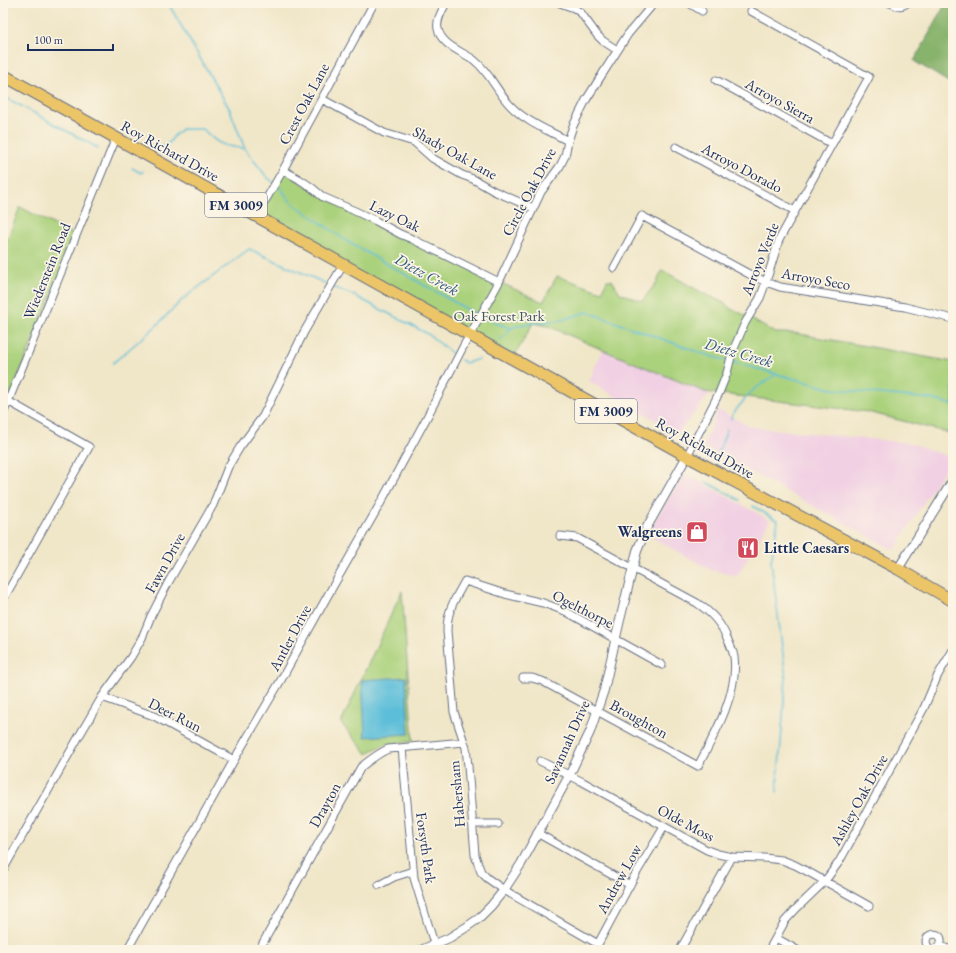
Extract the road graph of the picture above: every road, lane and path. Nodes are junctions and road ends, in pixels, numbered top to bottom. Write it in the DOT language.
graph roads {
  1 [pos="374,3"];
  2 [pos="446,3"];
  3 [pos="560,3"];
  4 [pos="654,3"];
  5 [pos="689,3"];
  6 [pos="890,3"];
  7 [pos="904,4"];
  8 [pos="702,11"];
  9 [pos="751,12"];
  10 [pos="617,50"];
  11 [pos="3,76"];
  12 [pos="716,80"];
  13 [pos="322,99"];
  14 [pos="116,138"];
  15 [pos="568,141"];
  16 [pos="832,144"];
  17 [pos="676,147"];
  18 [pos="283,170"];
  19 [pos="533,208"];
  20 [pos="795,211"];
  21 [pos="255,216"];
  22 [pos="343,265"];
  23 [pos="614,268"];
  24 [pos="499,282"];
  25 [pos="766,282"];
  26 [pos="953,319"];
  27 [pos="469,335"];
  28 [pos="8,401"];
  29 [pos="3,414"];
  30 [pos="687,456"];
  31 [pos="953,480"];
  32 [pos="560,536"];
  33 [pos="632,568"];
  34 [pos="898,569"];
  35 [pos="465,581"];
  36 [pos="3,600"];
  37 [pos="953,601"];
  38 [pos="616,640"];
  39 [pos="953,650"];
  40 [pos="662,666"];
  41 [pos="523,678"];
  42 [pos="102,697"];
  43 [pos="598,710"];
  44 [pos="464,742"];
  45 [pos="402,748"];
  46 [pos="234,760"];
  47 [pos="540,761"];
  48 [pos="569,776"];
  49 [pos="473,824"];
  50 [pos="498,824"];
  51 [pos="664,827"];
  52 [pos="537,833"];
  53 [pos="732,857"];
  54 [pos="3,870"];
  55 [pos="413,871"];
  56 [pos="825,881"];
  57 [pos="379,885"];
  58 [pos="630,885"];
  59 [pos="504,890"];
  60 [pos="869,906"];
  61 [pos="776,938"];
  62 [pos="598,944"];
  63 [pos="940,946"];
  64 [pos="435,947"];
  65 [pos="127,950"];
  66 [pos="259,950"];
  67 [pos="421,950"];
  68 [pos="680,950"];
  69 [pos="769,950"];
  70 [pos="797,950"];
  71 [pos="952,950"];
  1 -- 13 [label="street, Crest Oak Lane"];
  2 -- 15 [label="street"];
  3 -- 10 [label="street"];
  4 -- 10 [label="street, Circle Oak Drive"];
  5 -- 8 [label="street"];
  6 -- 7 [label="street"];
  9 -- 16 [label="street, Arroyo Verde"];
  10 -- 15 [label="street, Circle Oak Drive"];
  11 -- 14 [label="main road, Roy Richard Drive / FM 3009"];
  12 -- 16 [label="street, Arroyo Sierra"];
  13 -- 18 [label="street, Crest Oak Lane"];
  13 -- 19 [label="street, Shady Oak Lane"];
  14 -- 21 [label="main road, Roy Richard Drive / FM 3009"];
  14 -- 28 [label="street, Wiederstein Road"];
  15 -- 19 [label="street, Circle Oak Drive"];
  16 -- 20 [label="street, Arroyo Verde"];
  17 -- 20 [label="street, Arroyo Dorado"];
  18 -- 21 [label="street, Crest Oak Lane"];
  18 -- 24 [label="street, Lazy Oak"];
  19 -- 24 [label="street, Circle Oak Drive"];
  20 -- 25 [label="street, Arroyo Verde"];
  21 -- 22 [label="main road, Roy Richard Drive / FM 3009"];
  22 -- 27 [label="main road, Roy Richard Drive / FM 3009"];
  22 -- 42 [label="street, Fawn Drive"];
  23 -- 25 [label="street, Arroyo Seco"];
  24 -- 27 [label="street, Circle Oak Drive"];
  25 -- 26 [label="street, Arroyo Seco"];
  25 -- 30 [label="street, Arroyo Verde"];
  27 -- 30 [label="main road, Roy Richard Drive / FM 3009"];
  27 -- 46 [label="street, Antler Drive"];
  28 -- 29 [label="street, Wiederstein Road"];
  28 -- 36 [label="street"];
  30 -- 33 [label="street, Savannah Drive"];
  30 -- 34 [label="main road, Roy Richard Drive / FM 3009"];
  31 -- 34 [label="street"];
  32 -- 33 [label="street"];
  33 -- 38 [label="street, Savannah Drive"];
  33 -- 43 [label="street, Broughton"];
  34 -- 37 [label="main road, Roy Richard Drive / FM 3009"];
  35 -- 38 [label="street, Ogelthorpe"];
  35 -- 44 [label="street, Habersham"];
  38 -- 40 [label="street, Ogelthorpe"];
  38 -- 43 [label="street, Savannah Drive"];
  39 -- 56 [label="street, Ashley Oak Drive"];
  41 -- 43 [label="street, Broughton"];
  42 -- 46 [label="street, Deer Run"];
  42 -- 54 [label="street, Fawn Drive"];
  43 -- 48 [label="street, Savannah Drive"];
  44 -- 45 [label="street, Drayton"];
  44 -- 49 [label="street, Habersham"];
  45 -- 55 [label="street, Forsyth Park"];
  45 -- 66 [label="street, Drayton"];
  46 -- 65 [label="street, Antler Drive"];
  47 -- 48 [label="street, Olde Moss"];
  48 -- 51 [label="street, Olde Moss"];
  48 -- 52 [label="street, Savannah Drive"];
  49 -- 50 [label="street"];
  49 -- 59 [label="street, Habersham"];
  51 -- 53 [label="street, Olde Moss"];
  51 -- 58 [label="street, Andrew Low"];
  52 -- 58 [label="street"];
  52 -- 59 [label="street, Savannah Drive"];
  53 -- 56 [label="street, Olde Moss"];
  53 -- 68 [label="street"];
  55 -- 57 [label="street"];
  55 -- 64 [label="street, Forsyth Park"];
  56 -- 60 [label="street, Olde Moss"];
  56 -- 61 [label="street, Ashley Oak Drive"];
  58 -- 62 [label="street, Andrew Low"];
  59 -- 62 [label="street, Habersham"];
  59 -- 64 [label="street, Savannah Drive"];
  61 -- 69 [label="street, Ashley Oak Drive"];
  61 -- 70 [label="street"];
  63 -- 71 [label="street"];
  64 -- 67 [label="street, Savannah Drive"];
}
